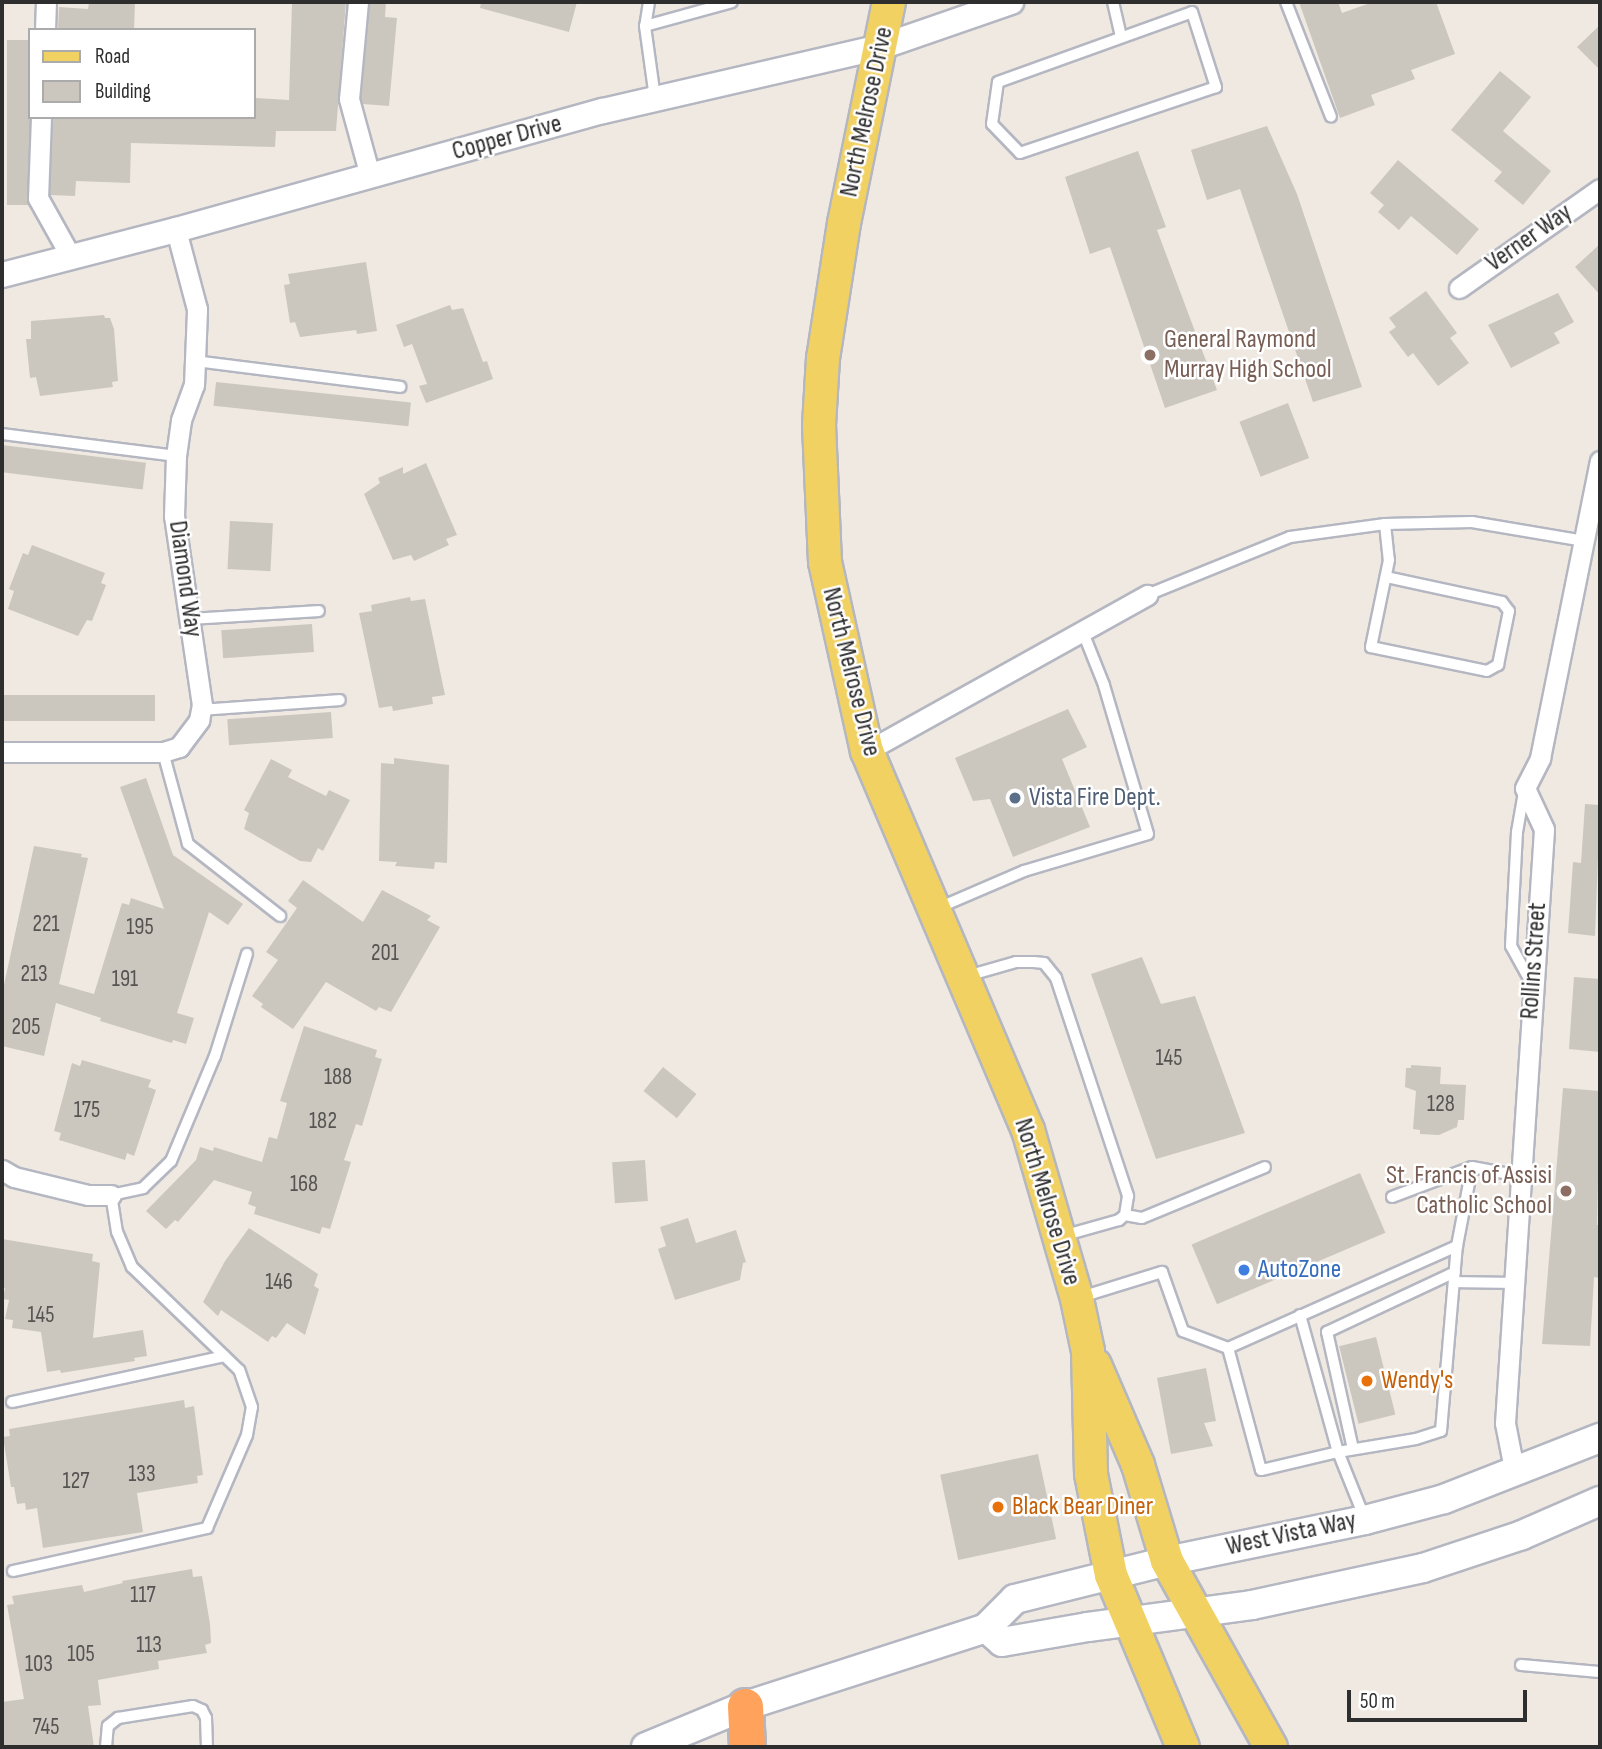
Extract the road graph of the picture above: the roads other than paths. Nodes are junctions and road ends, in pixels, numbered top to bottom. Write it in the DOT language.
graph roads {
  1 [pos="46,2"];
  2 [pos="358,2"];
  3 [pos="649,2"];
  4 [pos="732,2"];
  5 [pos="889,2"];
  6 [pos="1012,2"];
  7 [pos="1113,2"];
  8 [pos="1286,2"];
  9 [pos="645,26"];
  10 [pos="45,28"];
  11 [pos="1121,36"];
  12 [pos="881,47"];
  13 [pos="655,100"];
  14 [pos="1331,117"];
  15 [pos="41,119"];
  16 [pos="370,176"];
  17 [pos="1600,189"];
  18 [pos="176,230"];
  19 [pos="71,257"];
  20 [pos="2,275"];
  21 [pos="1459,288"];
  22 [pos="195,361"];
  23 [pos="400,387"];
  24 [pos="2,434"];
  25 [pos="176,456"];
  26 [pos="1600,461"];
  27 [pos="1385,524"];
  28 [pos="1584,541"];
  29 [pos="1385,577"];
  30 [pos="1147,595"];
  31 [pos="319,611"];
  32 [pos="191,619"];
  33 [pos="1082,630"];
  34 [pos="340,700"];
  35 [pos="201,710"];
  36 [pos="867,751"];
  37 [pos="2,752"];
  38 [pos="163,752"];
  39 [pos="934,909"];
  40 [pos="281,916"];
  41 [pos="247,954"];
  42 [pos="963,977"];
  43 [pos="1265,1167"];
  44 [pos="1472,1167"];
  45 [pos="2,1170"];
  46 [pos="1520,1176"];
  47 [pos="111,1195"];
  48 [pos="1392,1197"];
  49 [pos="1125,1215"];
  50 [pos="1059,1237"];
  51 [pos="1457,1246"];
  52 [pos="1454,1277"];
  53 [pos="1513,1283"];
  54 [pos="1077,1299"];
  55 [pos="1300,1315"];
  56 [pos="1228,1348"];
  57 [pos="1088,1351"];
  58 [pos="224,1356"];
  59 [pos="12,1402"];
  60 [pos="1600,1438"];
  61 [pos="1353,1449"];
  62 [pos="1338,1452"];
  63 [pos="1515,1474"];
  64 [pos="1600,1501"];
  65 [pos="1365,1520"];
  66 [pos="1167,1561"];
  67 [pos="13,1571"];
  68 [pos="1111,1575"];
  69 [pos="1197,1615"];
  70 [pos="1131,1623"];
  71 [pos="986,1628"];
  72 [pos="1521,1665"];
  73 [pos="1600,1672"];
  74 [pos="745,1706"];
  75 [pos="106,1747"];
  76 [pos="207,1747"];
  77 [pos="646,1747"];
  78 [pos="747,1747"];
  79 [pos="1184,1747"];
  80 [pos="1271,1747"];
  1 -- 10 [label="street"];
  2 -- 16 [label="street"];
  3 -- 9 [label="lane"];
  4 -- 9 [label="lane"];
  5 -- 12 [label="main road, North Melrose Drive"];
  6 -- 12 [label="street, Copper Drive"];
  7 -- 11 [label="lane"];
  8 -- 14 [label="lane"];
  9 -- 13 [label="lane"];
  11 -- 11 [label="lane"];
  12 -- 13 [label="street, Copper Drive"];
  12 -- 36 [label="main road, North Melrose Drive"];
  13 -- 16 [label="street, Copper Drive"];
  15 -- 19 [label="street"];
  16 -- 18 [label="street, Copper Drive"];
  17 -- 21 [label="street, Verner Way"];
  18 -- 19 [label="street, Copper Drive"];
  18 -- 22 [label="street, Diamond Way"];
  19 -- 20 [label="street, Copper Drive"];
  22 -- 23 [label="lane"];
  22 -- 25 [label="street, Diamond Way"];
  24 -- 25 [label="lane"];
  25 -- 32 [label="street, Diamond Way"];
  26 -- 28 [label="street, Rollins Street"];
  27 -- 28 [label="lane"];
  27 -- 29 [label="lane"];
  27 -- 30 [label="lane"];
  28 -- 46 [label="street, Rollins Street"];
  29 -- 29 [label="lane"];
  30 -- 33 [label="street"];
  31 -- 32 [label="lane"];
  32 -- 35 [label="street, Diamond Way"];
  33 -- 36 [label="street"];
  33 -- 39 [label="lane"];
  34 -- 35 [label="lane"];
  35 -- 38 [label="street"];
  36 -- 39 [label="main road, North Melrose Drive"];
  37 -- 38 [label="street"];
  38 -- 40 [label="lane"];
  39 -- 42 [label="main road, North Melrose Drive"];
  41 -- 47 [label="lane"];
  42 -- 49 [label="lane"];
  42 -- 50 [label="main road, North Melrose Drive"];
  43 -- 49 [label="lane"];
  44 -- 46 [label="lane"];
  44 -- 48 [label="lane"];
  44 -- 51 [label="lane"];
  45 -- 47 [label="street"];
  46 -- 53 [label="street, Rollins Street"];
  47 -- 58 [label="lane"];
  49 -- 50 [label="lane"];
  50 -- 54 [label="main road, North Melrose Drive"];
  51 -- 52 [label="lane"];
  51 -- 55 [label="lane"];
  52 -- 53 [label="lane"];
  52 -- 61 [label="lane"];
  52 -- 61 [label="lane"];
  53 -- 63 [label="street, Rollins Street"];
  54 -- 56 [label="lane"];
  54 -- 57 [label="main road, North Melrose Drive"];
  55 -- 56 [label="lane"];
  55 -- 62 [label="lane"];
  56 -- 62 [label="lane"];
  57 -- 66 [label="main road, North Melrose Drive"];
  57 -- 68 [label="main road, North Melrose Drive"];
  58 -- 59 [label="lane"];
  58 -- 67 [label="lane"];
  60 -- 63 [label="main road, West Vista Way"];
  61 -- 62 [label="lane"];
  62 -- 65 [label="lane"];
  63 -- 65 [label="main road, West Vista Way"];
  64 -- 69 [label="main road"];
  65 -- 66 [label="main road, West Vista Way"];
  66 -- 68 [label="main road, West Vista Way"];
  66 -- 69 [label="main road, North Melrose Drive"];
  68 -- 70 [label="main road, North Melrose Drive"];
  68 -- 71 [label="main road, West Vista Way"];
  69 -- 70 [label="main road"];
  69 -- 80 [label="main road, North Melrose Drive"];
  70 -- 71 [label="main road"];
  70 -- 79 [label="main road, North Melrose Drive"];
  71 -- 74 [label="main road, West Vista Way"];
  72 -- 73 [label="lane"];
  74 -- 77 [label="main road, West Vista Way"];
  74 -- 78 [label="highway"];
  75 -- 76 [label="lane"];
}
